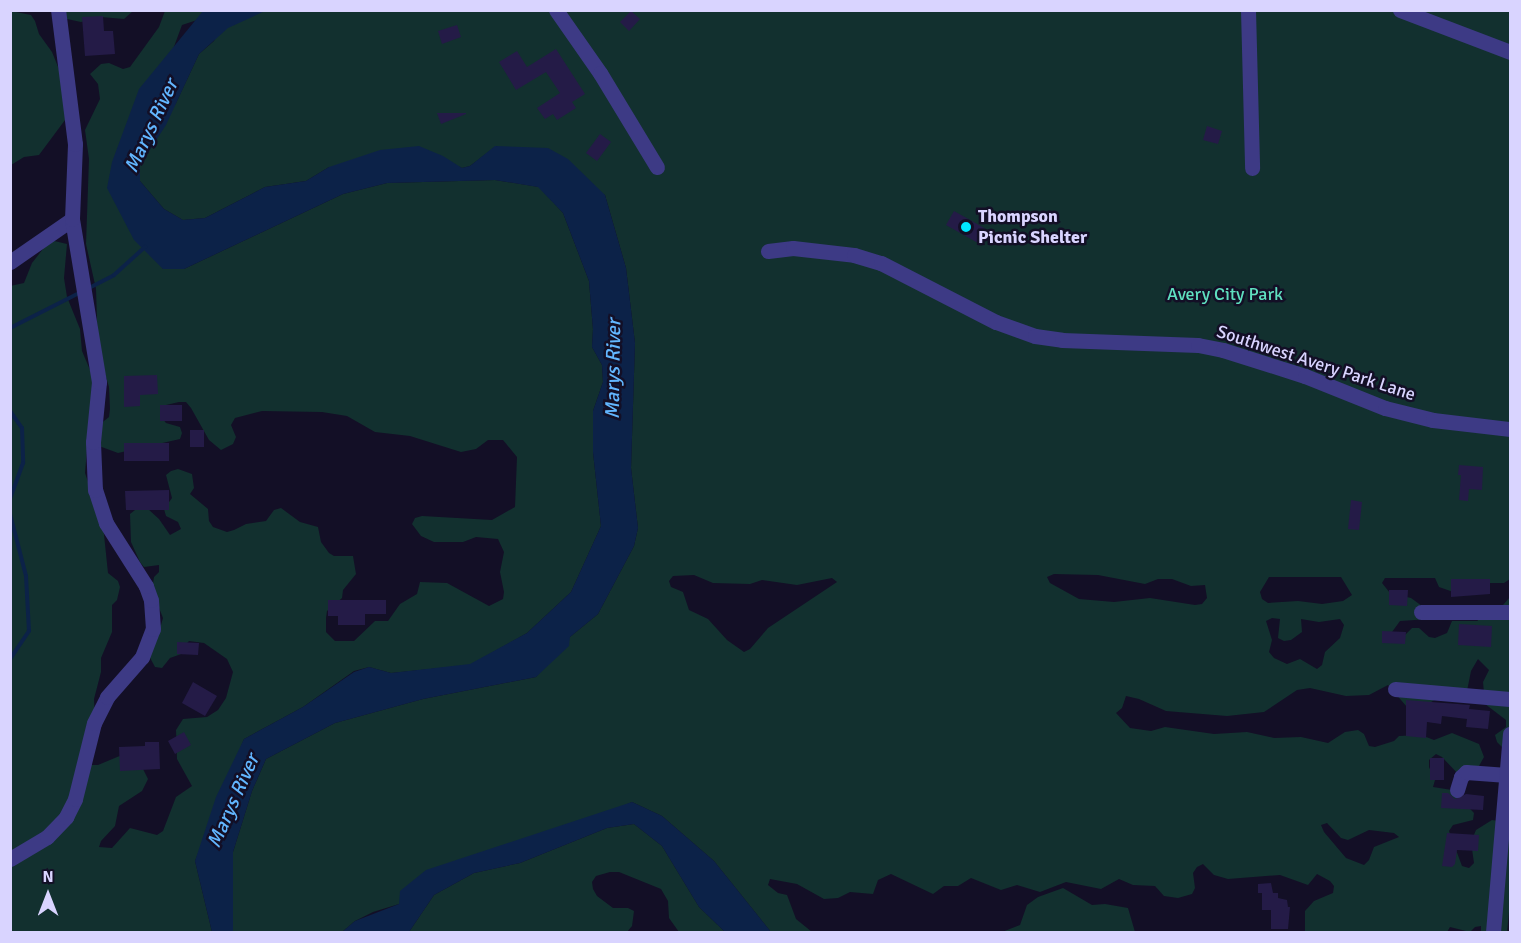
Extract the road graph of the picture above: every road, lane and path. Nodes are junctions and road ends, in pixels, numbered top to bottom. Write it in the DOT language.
graph roads {
  1 [pos="58,10"];
  2 [pos="556,10"];
  3 [pos="1248,10"];
  4 [pos="1400,10"];
  5 [pos="1510,52"];
  6 [pos="657,167"];
  7 [pos="1252,168"];
  8 [pos="72,219"];
  9 [pos="768,251"];
  10 [pos="10,262"];
  11 [pos="1510,429"];
  12 [pos="1420,612"];
  13 [pos="1510,612"];
  14 [pos="1395,689"];
  15 [pos="1510,699"];
  16 [pos="1510,734"];
  17 [pos="1507,775"];
  18 [pos="1457,790"];
  19 [pos="10,859"];
  20 [pos="1493,933"];
  1 -- 8 [label="street"];
  2 -- 6 [label="street"];
  3 -- 7 [label="street"];
  4 -- 5 [label="street"];
  8 -- 10 [label="street"];
  8 -- 19 [label="street"];
  9 -- 11 [label="street, Southwest Avery Park Lane"];
  12 -- 13 [label="street"];
  14 -- 15 [label="street"];
  16 -- 17 [label="street"];
  17 -- 18 [label="street"];
  17 -- 20 [label="street"];
}
